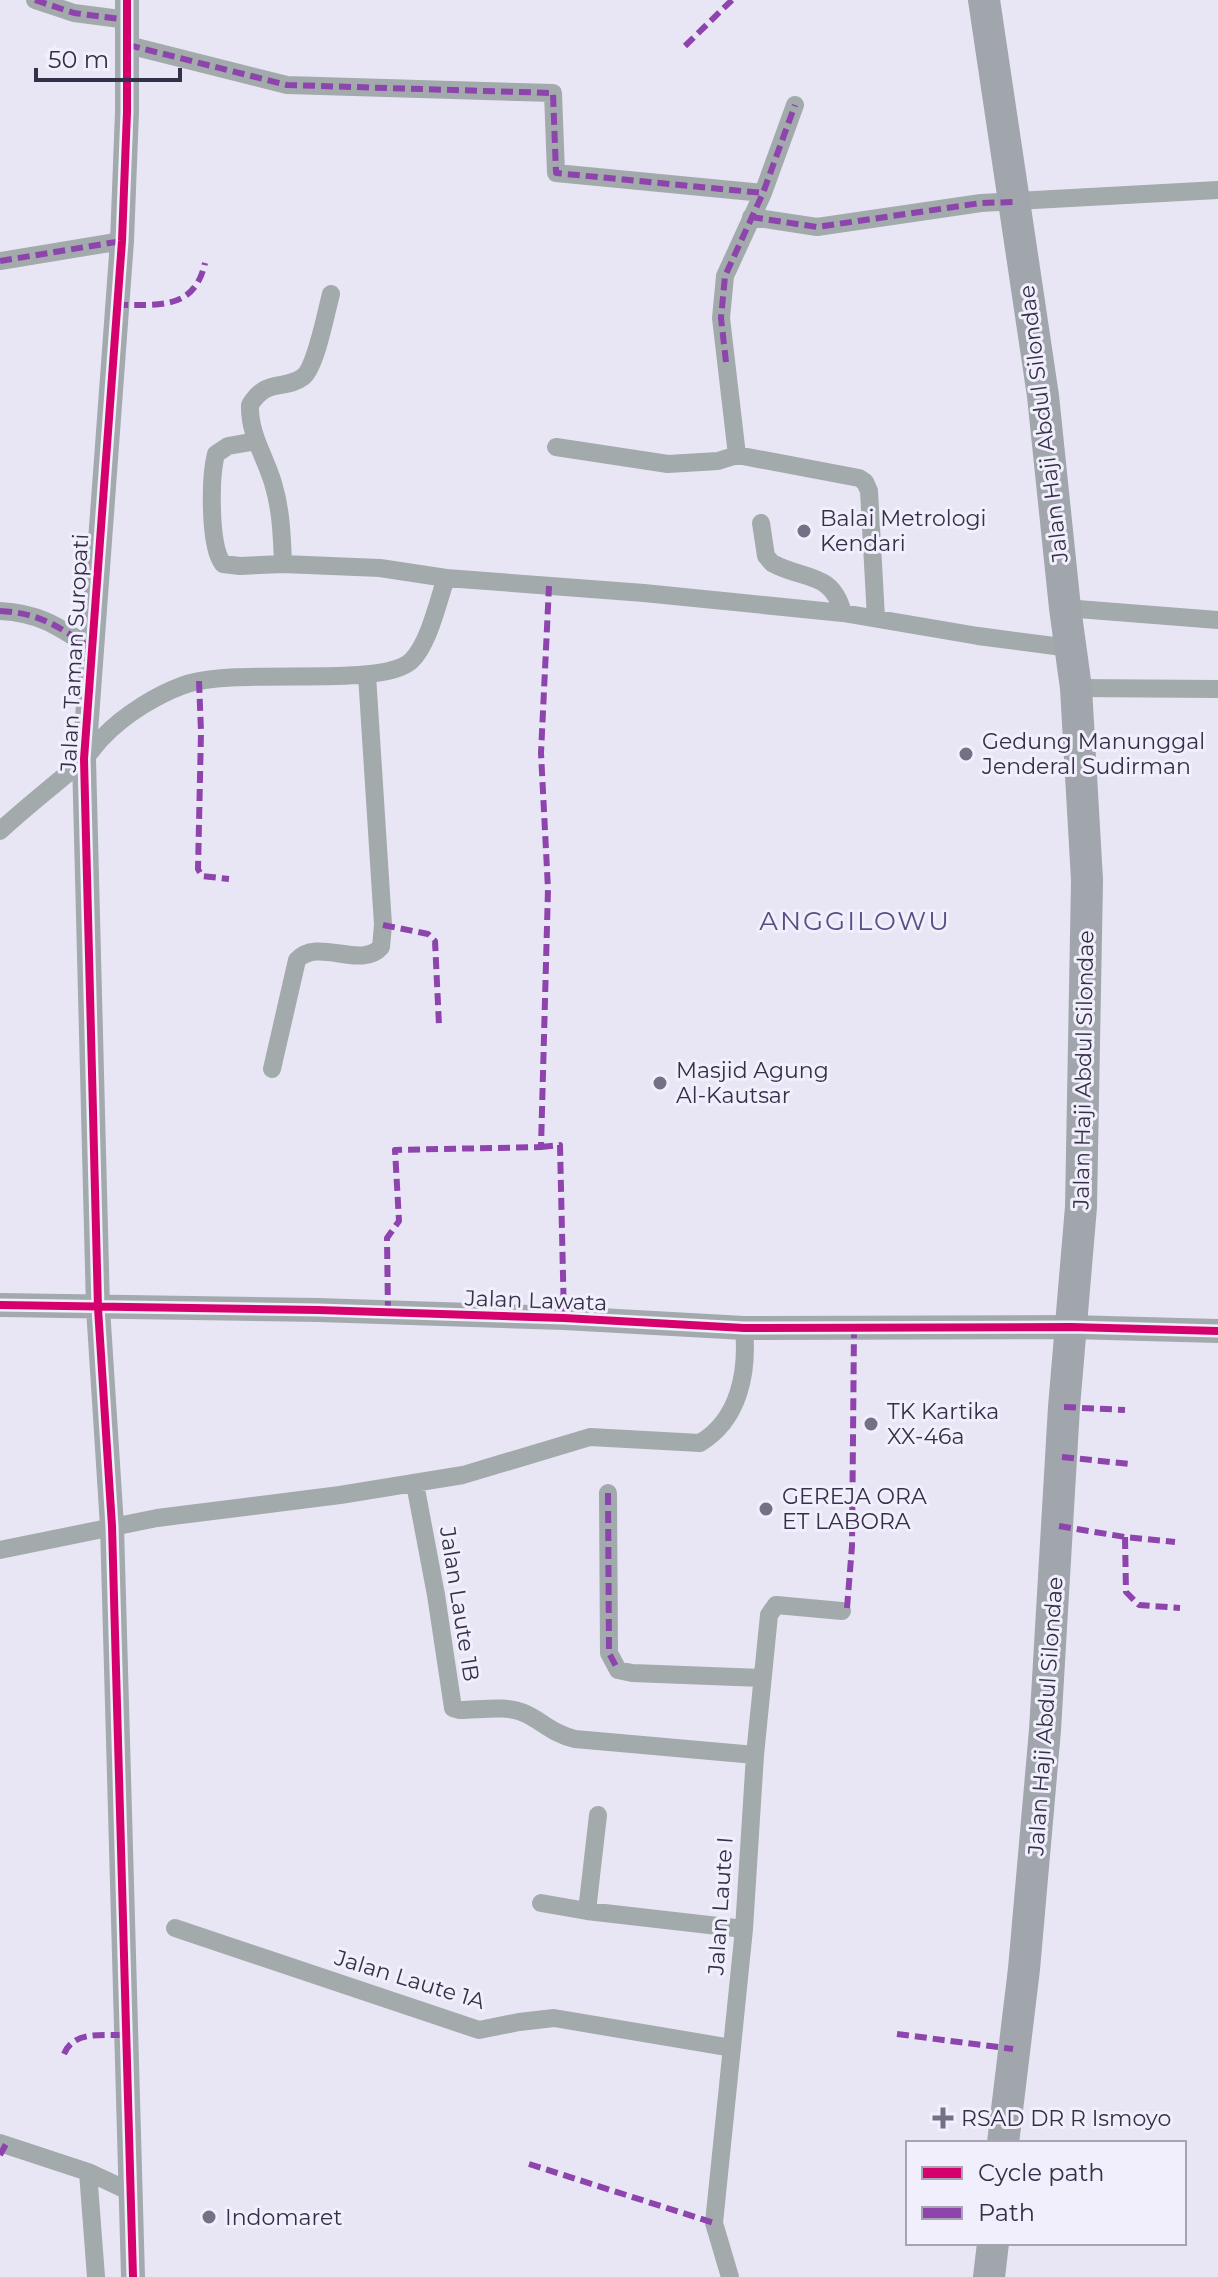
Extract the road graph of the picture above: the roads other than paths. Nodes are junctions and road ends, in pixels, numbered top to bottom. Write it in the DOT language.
graph roads {
  1 [pos="35,0"];
  2 [pos="984,0"];
  3 [pos="127,10"];
  4 [pos="128,45"];
  5 [pos="795,105"];
  6 [pos="1218,190"];
  7 [pos="763,193"];
  8 [pos="1013,202"];
  9 [pos="751,217"];
  10 [pos="122,241"];
  11 [pos="0,261"];
  12 [pos="331,294"];
  13 [pos="256,441"];
  14 [pos="556,447"];
  15 [pos="737,455"];
  16 [pos="761,523"];
  17 [pos="283,564"];
  18 [pos="446,578"];
  19 [pos="1065,608"];
  20 [pos="0,611"];
  21 [pos="843,613"];
  22 [pos="876,618"];
  23 [pos="1218,620"];
  24 [pos="91,648"];
  25 [pos="1070,648"];
  26 [pos="367,675"];
  27 [pos="1076,688"];
  28 [pos="1218,689"];
  29 [pos="84,759"];
  30 [pos="0,831"];
  31 [pos="272,1069"];
  32 [pos="0,1305"];
  33 [pos="98,1308"];
  34 [pos="1071,1327"];
  35 [pos="744,1328"];
  36 [pos="1218,1331"];
  37 [pos="415,1484"];
  38 [pos="608,1493"];
  39 [pos="112,1526"];
  40 [pos="0,1550"];
  41 [pos="842,1611"];
  42 [pos="762,1678"];
  43 [pos="755,1755"];
  44 [pos="598,1815"];
  45 [pos="541,1903"];
  46 [pos="587,1911"];
  47 [pos="175,1928"];
  48 [pos="744,1929"];
  49 [pos="732,2048"];
  50 [pos="1003,2141"];
  51 [pos="0,2143"];
  52 [pos="88,2172"];
  53 [pos="131,2192"];
  54 [pos="993,2245"];
  55 [pos="96,2277"];
  56 [pos="133,2277"];
  57 [pos="730,2277"];
  58 [pos="989,2277"];
  1 -- 3 [label="street"];
  2 -- 8 [label="highway, Jalan Haji Abdul Silondae"];
  3 -- 4 [label="street, Jalan Taman Suropati"];
  4 -- 7 [label="street"];
  4 -- 10 [label="street, Jalan Taman Suropati"];
  5 -- 7 [label="street"];
  6 -- 8 [label="street"];
  7 -- 9 [label="street"];
  8 -- 9 [label="street"];
  8 -- 19 [label="highway, Jalan Haji Abdul Silondae"];
  9 -- 15 [label="street"];
  10 -- 11 [label="street"];
  10 -- 24 [label="street, Jalan Taman Suropati"];
  12 -- 13 [label="street"];
  13 -- 17 [label="street"];
  13 -- 17 [label="street"];
  14 -- 15 [label="street"];
  15 -- 22 [label="street"];
  16 -- 21 [label="street"];
  17 -- 18 [label="street"];
  18 -- 21 [label="street"];
  18 -- 26 [label="street"];
  19 -- 23 [label="street"];
  19 -- 25 [label="highway, Jalan Haji Abdul Silondae"];
  20 -- 24 [label="street"];
  21 -- 22 [label="street"];
  22 -- 25 [label="street"];
  24 -- 29 [label="street, Jalan Taman Suropati"];
  25 -- 27 [label="highway, Jalan Haji Abdul Silondae"];
  26 -- 29 [label="street"];
  26 -- 31 [label="street"];
  27 -- 28 [label="street"];
  27 -- 34 [label="highway, Jalan Haji Abdul Silondae"];
  29 -- 30 [label="street"];
  29 -- 33 [label="street, Jalan Taman Suropati"];
  32 -- 33 [label="street, Jalan Lawata"];
  33 -- 35 [label="street, Jalan Lawata"];
  33 -- 39 [label="street, Jalan Taman Suropati"];
  34 -- 35 [label="street, Jalan Lawata"];
  34 -- 36 [label="street, Jalan Lawata"];
  34 -- 50 [label="highway, Jalan Haji Abdul Silondae"];
  35 -- 37 [label="street"];
  37 -- 39 [label="street"];
  37 -- 43 [label="street, Jalan Laute 1B"];
  38 -- 42 [label="street"];
  39 -- 40 [label="street"];
  39 -- 53 [label="street, Jalan Taman Suropati"];
  41 -- 42 [label="street, Jalan Laute I"];
  42 -- 43 [label="street, Jalan Laute I"];
  43 -- 48 [label="street, Jalan Laute I"];
  44 -- 46 [label="street"];
  45 -- 46 [label="street"];
  46 -- 48 [label="street"];
  47 -- 49 [label="street, Jalan Laute 1A"];
  48 -- 49 [label="street, Jalan Laute I"];
  49 -- 57 [label="street, Jalan Laute I"];
  51 -- 52 [label="street"];
  52 -- 53 [label="street"];
  52 -- 55 [label="street"];
  53 -- 56 [label="street, Jalan Taman Suropati"];
  54 -- 58 [label="highway"];
}
